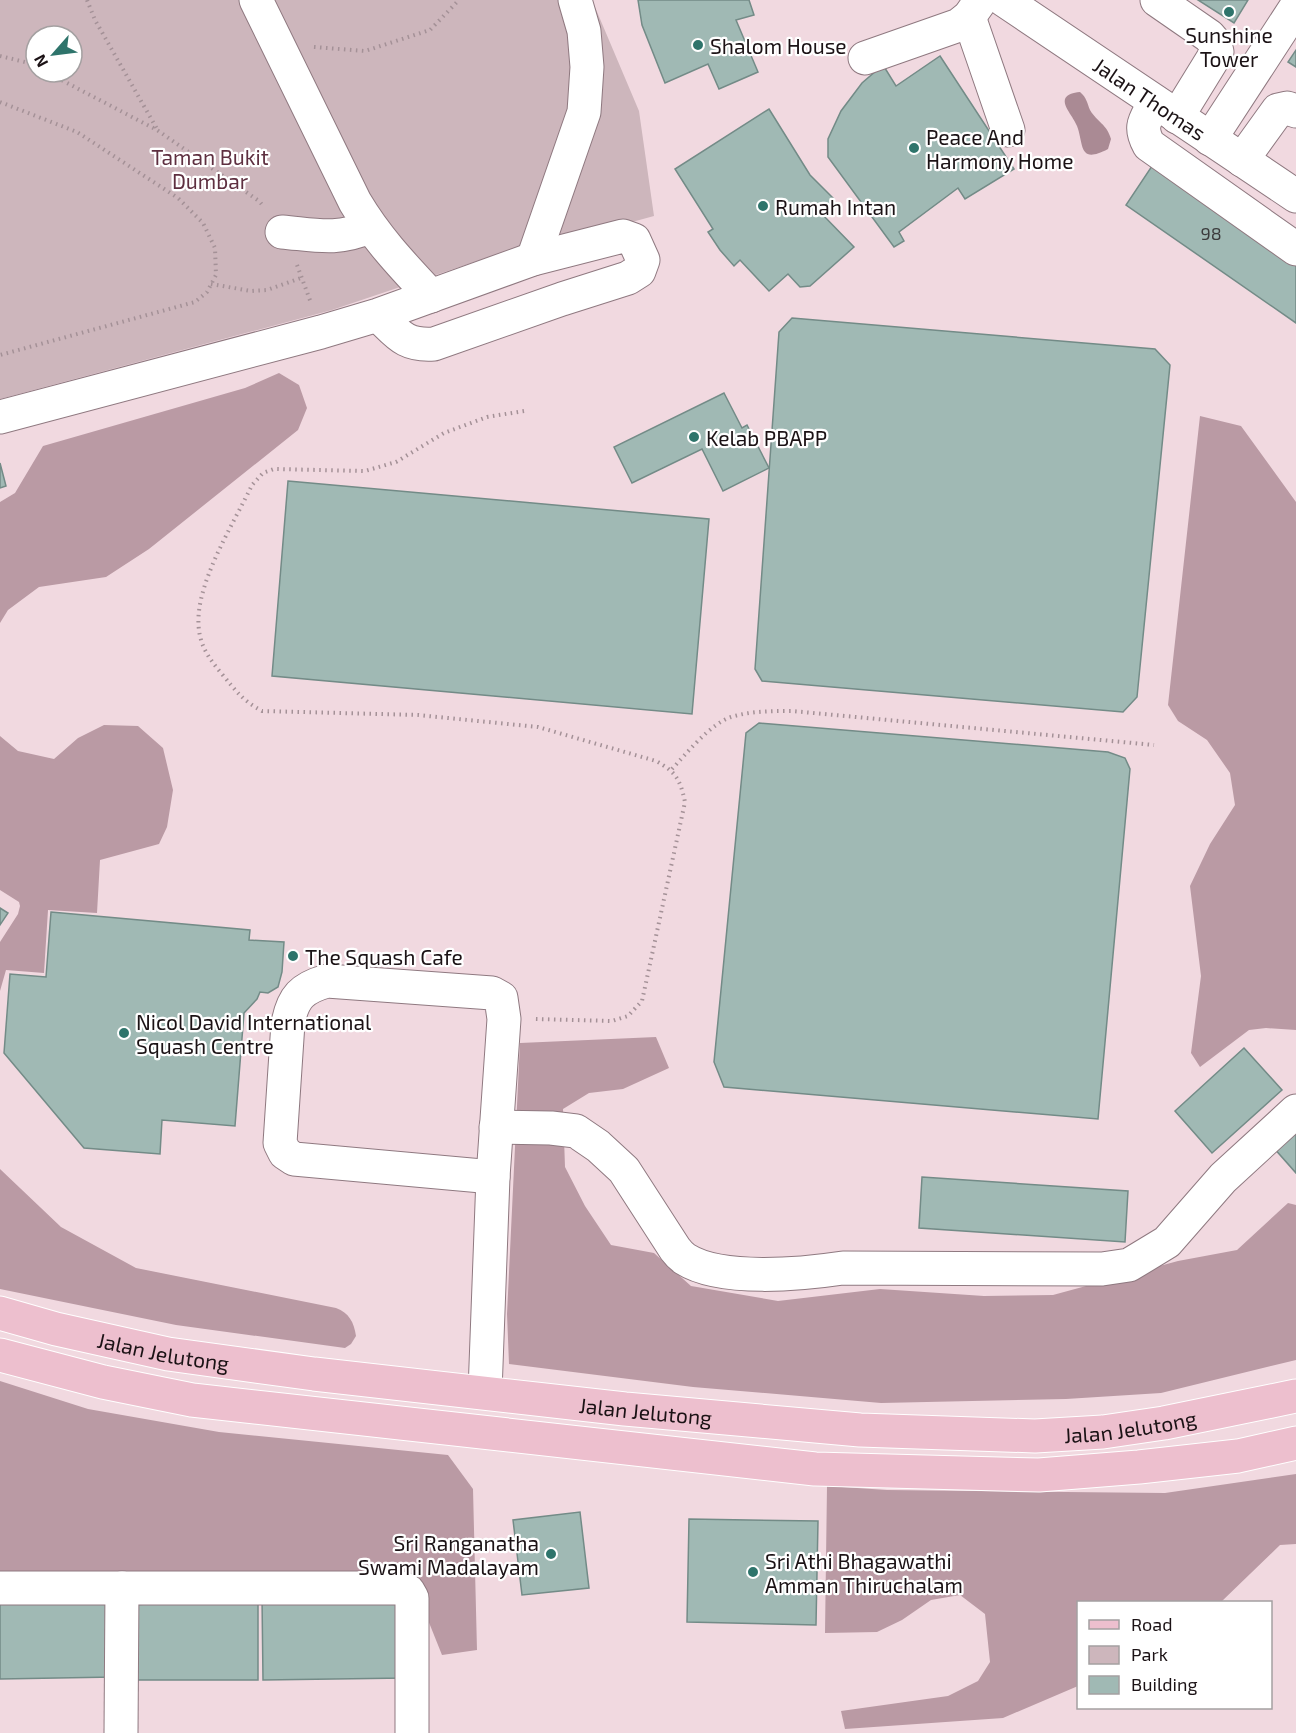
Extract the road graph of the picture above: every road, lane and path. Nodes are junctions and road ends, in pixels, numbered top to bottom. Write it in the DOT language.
graph roads {
  1 [pos="87,0"];
  2 [pos="256,0"];
  3 [pos="459,0"];
  4 [pos="575,0"];
  5 [pos="1004,0"];
  6 [pos="1157,0"];
  7 [pos="1296,6"];
  8 [pos="975,9"];
  9 [pos="277,44"];
  10 [pos="0,56"];
  11 [pos="865,58"];
  12 [pos="24,63"];
  13 [pos="69,84"];
  14 [pos="0,102"];
  15 [pos="1166,110"];
  16 [pos="1296,111"];
  17 [pos="157,130"];
  18 [pos="1008,130"];
  19 [pos="1210,139"];
  20 [pos="1242,160"];
  21 [pos="1296,196"];
  22 [pos="369,226"];
  23 [pos="282,232"];
  24 [pos="1296,249"];
  25 [pos="533,259"];
  26 [pos="301,278"];
  27 [pos="211,284"];
  28 [pos="431,296"];
  29 [pos="378,315"];
  30 [pos="321,332"];
  31 [pos="0,355"];
  32 [pos="524,411"];
  33 [pos="0,417"];
  34 [pos="1154,746"];
  35 [pos="672,769"];
  36 [pos="504,1018"];
  37 [pos="1296,1111"];
  38 [pos="496,1127"];
  39 [pos="493,1177"];
  40 [pos="0,1313"];
  41 [pos="0,1355"];
  42 [pos="485,1392"];
  43 [pos="1296,1396"];
  44 [pos="1296,1443"];
  45 [pos="0,1588"];
  46 [pos="122,1588"];
  47 [pos="121,1733"];
  48 [pos="412,1733"];
  1 -- 17 [label="path"];
  2 -- 9 [label="street"];
  3 -- 9 [label="path"];
  4 -- 25 [label="street"];
  5 -- 15 [label="street, Jalan Thomas"];
  6 -- 15 [label="street"];
  7 -- 19 [label="street"];
  8 -- 11 [label="street"];
  8 -- 18 [label="street"];
  9 -- 22 [label="street"];
  10 -- 12 [label="path"];
  13 -- 17 [label="path"];
  14 -- 27 [label="path"];
  15 -- 19 [label="street, Jalan Thomas"];
  15 -- 24 [label="street"];
  16 -- 20 [label="street"];
  17 -- 23 [label="path"];
  19 -- 20 [label="street, Jalan Thomas"];
  20 -- 21 [label="street, Jalan Thomas"];
  22 -- 23 [label="street"];
  22 -- 28 [label="street"];
  23 -- 26 [label="path"];
  25 -- 28 [label="street"];
  25 -- 29 [label="street"];
  26 -- 27 [label="path"];
  26 -- 30 [label="path"];
  27 -- 31 [label="path"];
  28 -- 29 [label="street"];
  29 -- 30 [label="street"];
  30 -- 33 [label="street"];
  32 -- 35 [label="path"];
  34 -- 35 [label="path"];
  35 -- 36 [label="path"];
  36 -- 38 [label="street"];
  36 -- 39 [label="street"];
  37 -- 38 [label="street"];
  38 -- 39 [label="street"];
  39 -- 42 [label="street"];
  40 -- 42 [label="main road, Jalan Jelutong"];
  41 -- 44 [label="main road, Jalan Jelutong"];
  42 -- 43 [label="main road, Jalan Jelutong"];
  45 -- 46 [label="street"];
  46 -- 47 [label="street"];
  46 -- 48 [label="street"];
}
